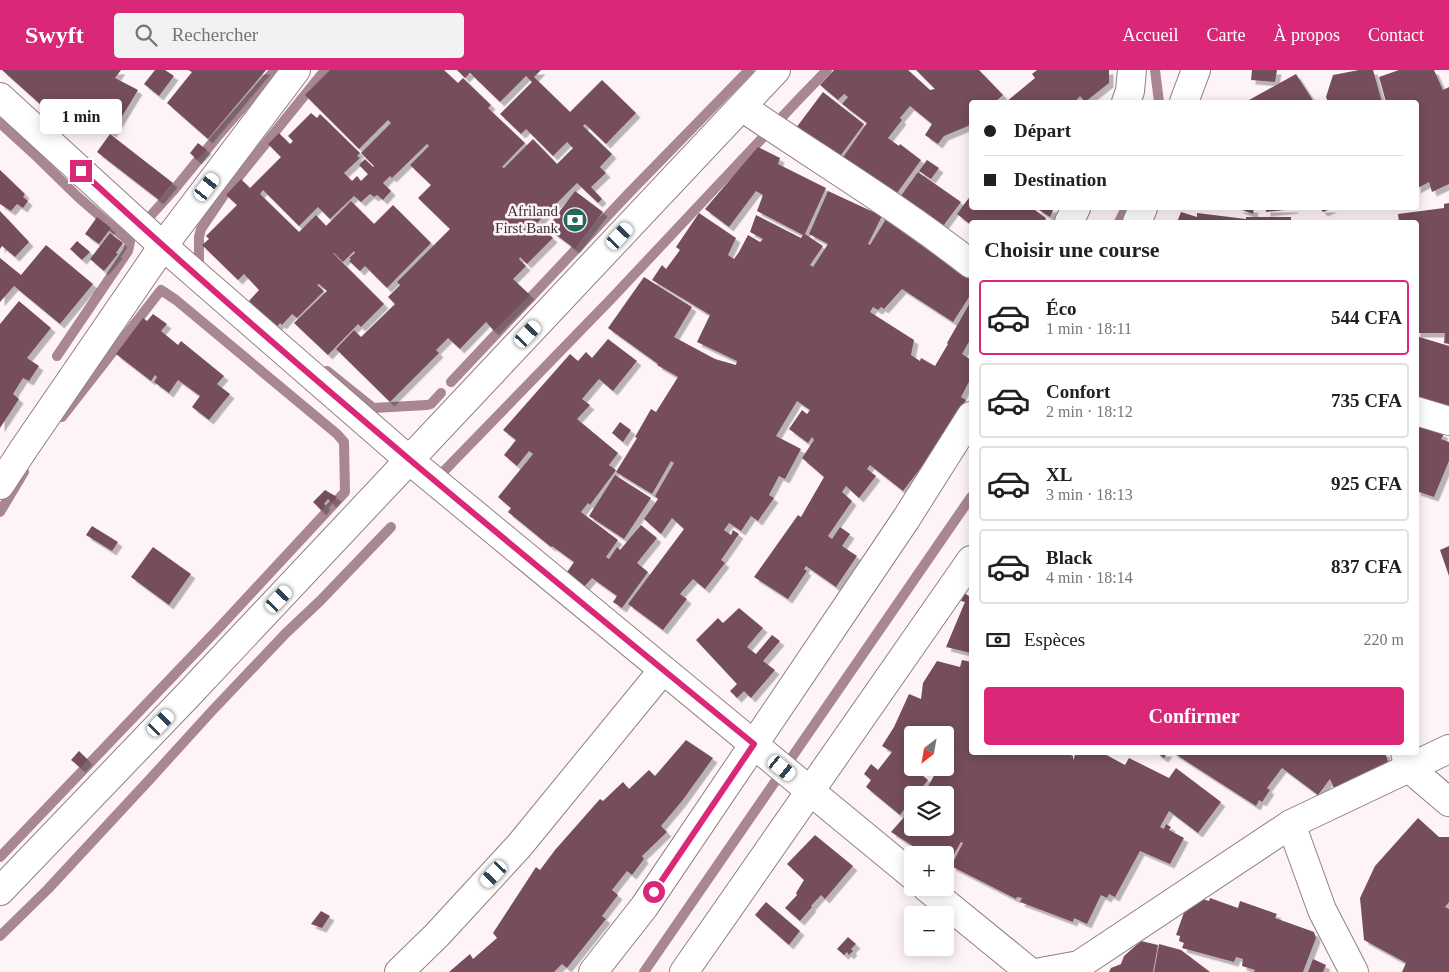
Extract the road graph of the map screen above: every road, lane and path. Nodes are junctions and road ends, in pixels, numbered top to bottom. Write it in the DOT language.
graph roads {
  1 [pos="296,70"];
  2 [pos="776,70"];
  3 [pos="1132,70"];
  4 [pos="1196,70"];
  5 [pos="0,97"];
  6 [pos="1127,100"];
  7 [pos="1185,100"];
  8 [pos="742,107"];
  9 [pos="163,246"];
  10 [pos="969,262"];
  11 [pos="1419,412"];
  12 [pos="969,419"];
  13 [pos="1449,422"];
  14 [pos="409,460"];
  15 [pos="0,485"];
  16 [pos="969,563"];
  17 [pos="663,670"];
  18 [pos="754,744"];
  19 [pos="1449,749"];
  20 [pos="1407,760"];
  21 [pos="810,791"];
  22 [pos="1449,802"];
  23 [pos="1290,824"];
  24 [pos="904,868"];
  25 [pos="0,891"];
  26 [pos="937,896"];
  27 [pos="399,972"];
  28 [pos="593,972"];
  29 [pos="684,972"];
  30 [pos="1030,972"];
  31 [pos="1041,972"];
  32 [pos="1354,972"];
  1 -- 9 [label="street"];
  2 -- 8 [label="street"];
  3 -- 6 [label="street"];
  4 -- 7 [label="street"];
  5 -- 9 [label="street"];
  8 -- 10 [label="street"];
  8 -- 14 [label="street"];
  9 -- 14 [label="street"];
  9 -- 15 [label="street"];
  11 -- 13 [label="street"];
  12 -- 18 [label="street"];
  14 -- 17 [label="street"];
  14 -- 25 [label="street"];
  16 -- 21 [label="street"];
  17 -- 18 [label="street"];
  17 -- 27 [label="street"];
  18 -- 21 [label="street"];
  18 -- 28 [label="street"];
  19 -- 20 [label="street"];
  20 -- 22 [label="street"];
  20 -- 23 [label="street"];
  21 -- 24 [label="street"];
  21 -- 29 [label="street"];
  23 -- 31 [label="street"];
  23 -- 32 [label="street"];
  26 -- 30 [label="street"];
}
